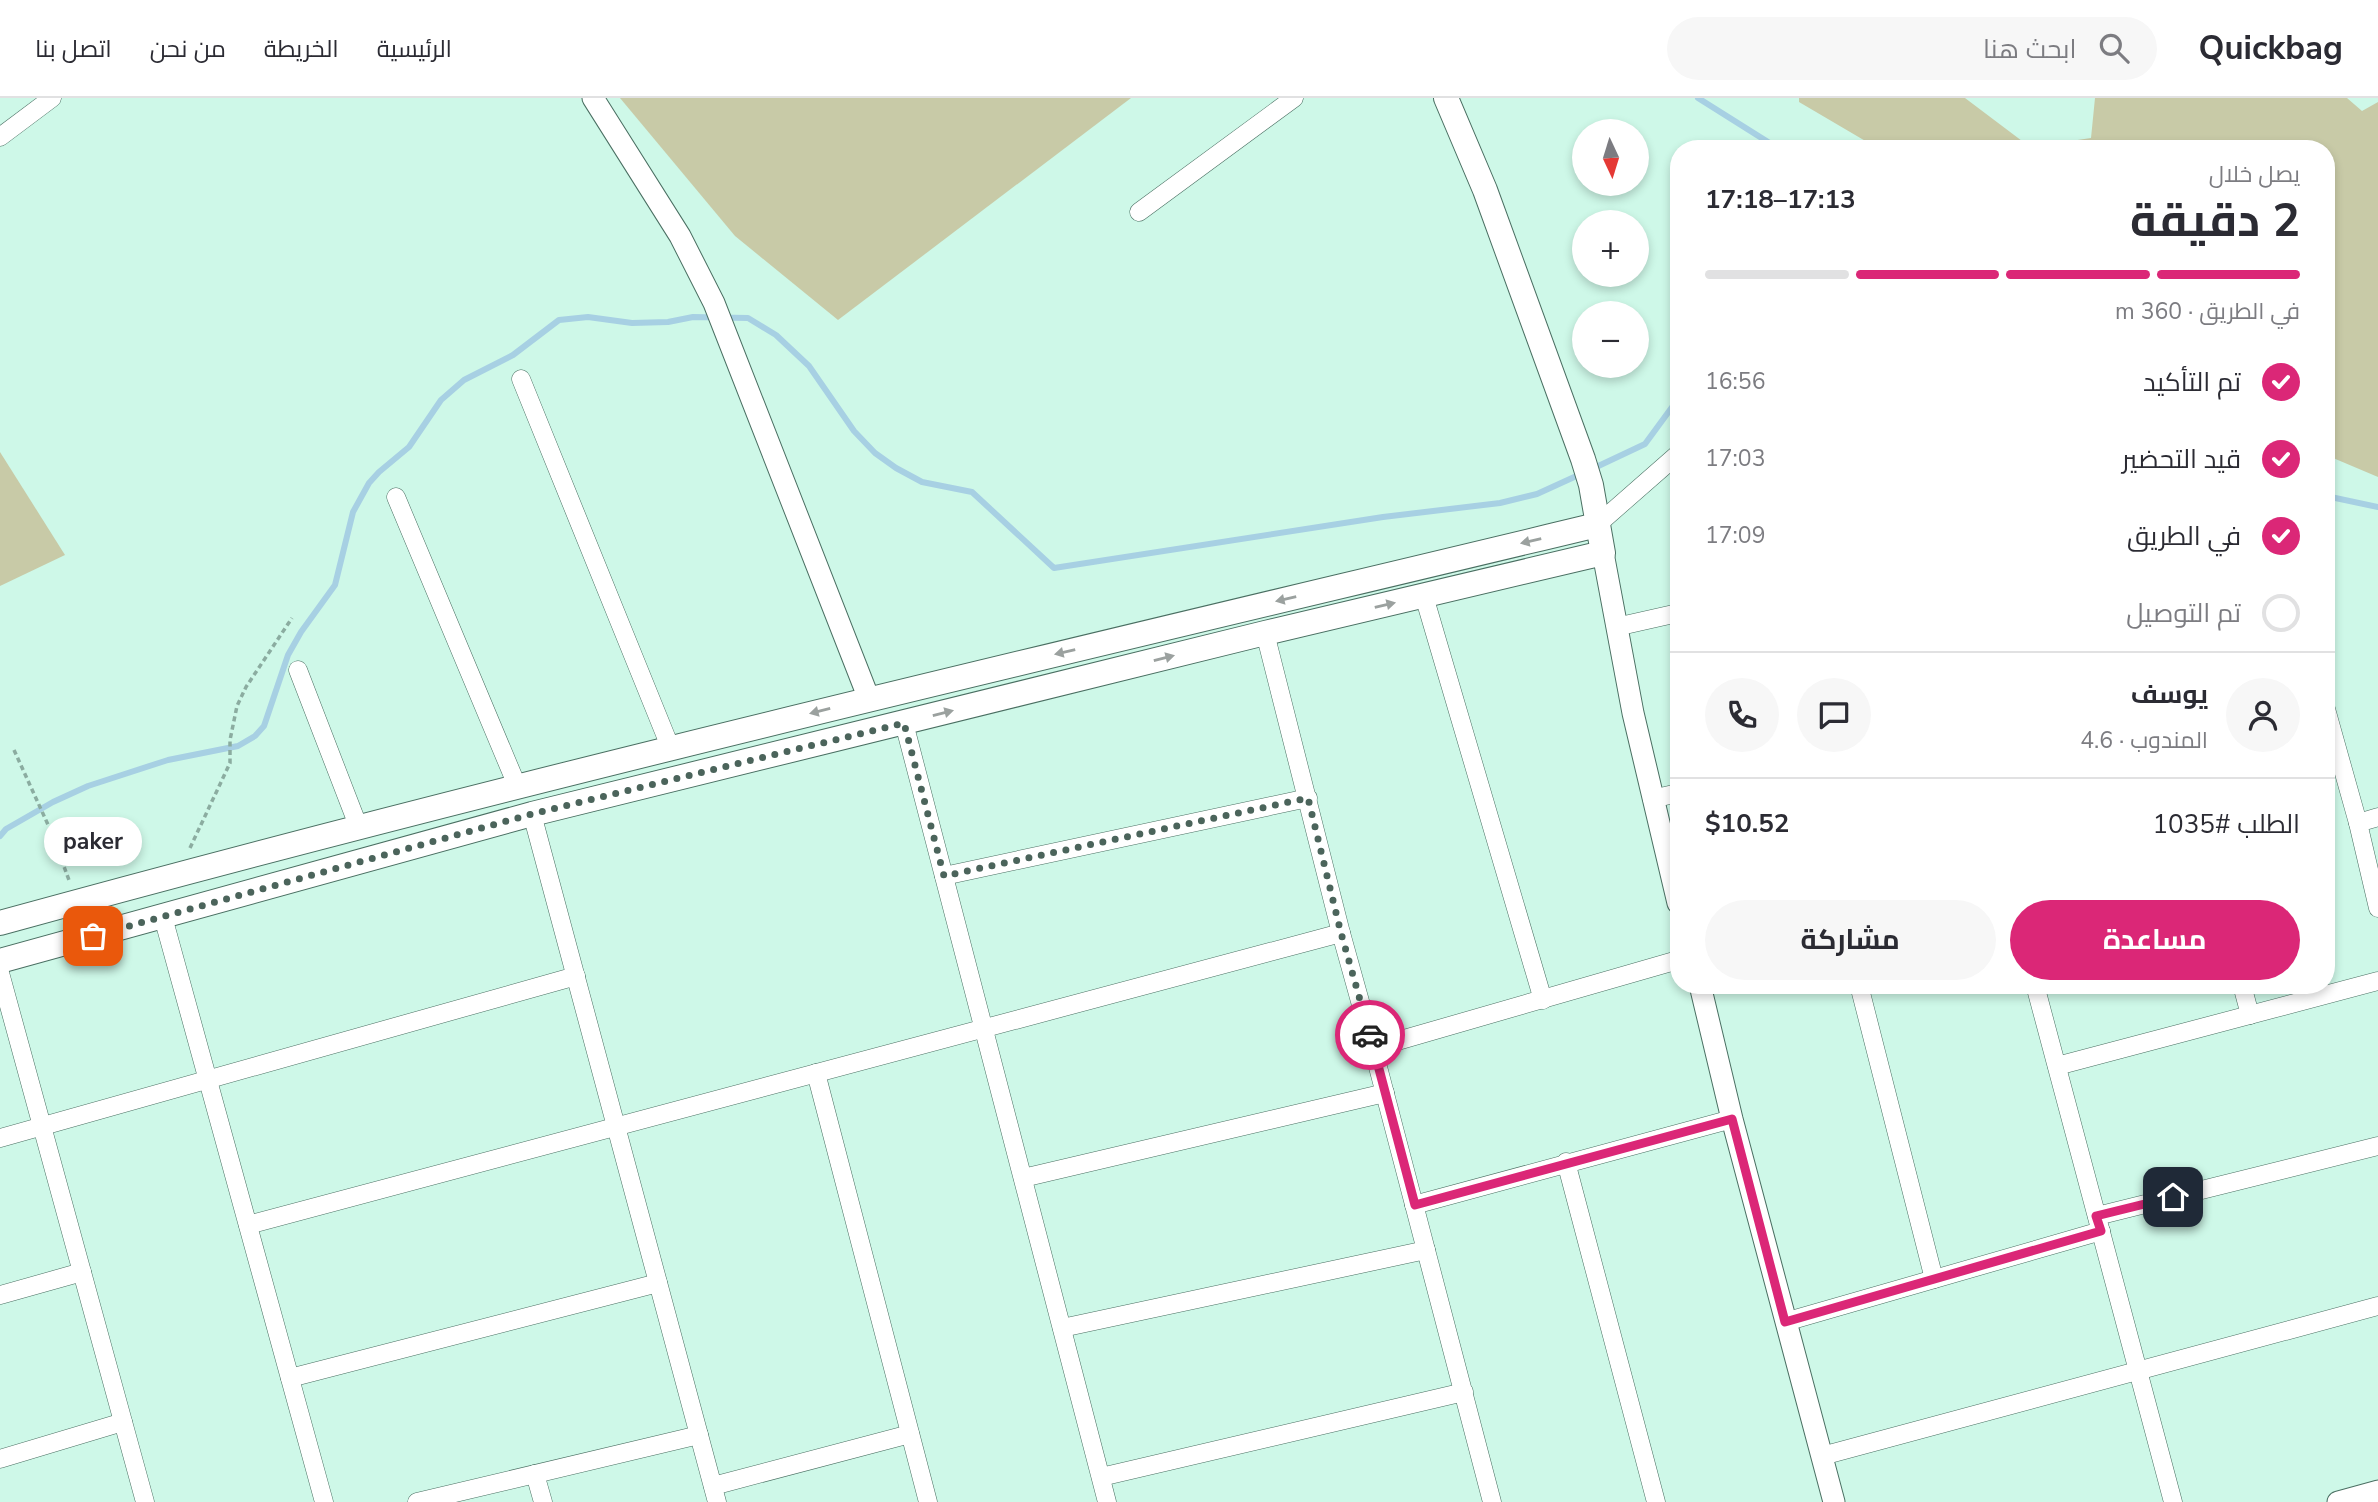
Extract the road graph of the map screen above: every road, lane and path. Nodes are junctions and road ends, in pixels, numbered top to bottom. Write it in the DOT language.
graph roads {
  1 [pos="52,98"];
  2 [pos="593,98"];
  3 [pos="1294,98"];
  4 [pos="1446,98"];
  5 [pos="0,137"];
  6 [pos="1139,212"];
  7 [pos="521,379"];
  8 [pos="1670,460"];
  9 [pos="396,497"];
  10 [pos="1597,525"];
  11 [pos="1603,553"];
  12 [pos="1442,562"];
  13 [pos="1449,590"];
  14 [pos="1424,596"];
  15 [pos="1670,615"];
  16 [pos="292,618"];
  17 [pos="1616,627"];
  18 [pos="1265,633"];
  19 [pos="298,670"];
  20 [pos="869,699"];
  21 [pos="904,723"];
  22 [pos="2335,741"];
  23 [pos="671,749"];
  24 [pos="14,750"];
  25 [pos="518,788"];
  26 [pos="1670,795"];
  27 [pos="1308,798"];
  28 [pos="1652,799"];
  29 [pos="532,814"];
  30 [pos="408,815"];
  31 [pos="2378,817"];
  32 [pos="2358,822"];
  33 [pos="359,828"];
  34 [pos="417,846"];
  35 [pos="1670,871"];
  36 [pos="179,876"];
  37 [pos="944,876"];
  38 [pos="77,902"];
  39 [pos="2378,908"];
  40 [pos="163,917"];
  41 [pos="0,923"];
  42 [pos="1341,933"];
  43 [pos="0,961"];
  44 [pos="1670,962"];
  45 [pos="0,973"];
  46 [pos="576,976"];
  47 [pos="2378,981"];
  48 [pos="2335,992"];
  49 [pos="1702,994"];
  50 [pos="1861,994"];
  51 [pos="2037,994"];
  52 [pos="2244,994"];
  53 [pos="2329,994"];
  54 [pos="1543,1000"];
  55 [pos="2250,1015"];
  56 [pos="984,1028"];
  57 [pos="1373,1048"];
  58 [pos="2057,1066"];
  59 [pos="816,1073"];
  60 [pos="208,1080"];
  61 [pos="1385,1093"];
  62 [pos="1732,1119"];
  63 [pos="42,1126"];
  64 [pos="616,1127"];
  65 [pos="0,1138"];
  66 [pos="2378,1146"];
  67 [pos="1566,1162"];
  68 [pos="1023,1178"];
  69 [pos="1415,1205"];
  70 [pos="2099,1224"];
  71 [pos="248,1225"];
  72 [pos="1426,1250"];
  73 [pos="82,1272"];
  74 [pos="1934,1279"];
  75 [pos="658,1283"];
  76 [pos="0,1295"];
  77 [pos="2378,1306"];
  78 [pos="1785,1322"];
  79 [pos="1062,1328"];
  80 [pos="2138,1371"];
  81 [pos="290,1378"];
  82 [pos="1464,1392"];
  83 [pos="123,1422"];
  84 [pos="910,1434"];
  85 [pos="699,1436"];
  86 [pos="1822,1456"];
  87 [pos="0,1459"];
  88 [pos="535,1474"];
  89 [pos="1101,1477"];
  90 [pos="2378,1492"];
  91 [pos="715,1494"];
  92 [pos="145,1502"];
  93 [pos="324,1502"];
  94 [pos="417,1502"];
  95 [pos="543,1502"];
  96 [pos="928,1502"];
  97 [pos="1107,1502"];
  98 [pos="1492,1502"];
  99 [pos="1656,1502"];
  100 [pos="1834,1502"];
  101 [pos="2173,1502"];
  102 [pos="2338,1502"];
  1 -- 5 [label="street"];
  2 -- 20 [label="street"];
  3 -- 6 [label="street"];
  4 -- 10 [label="main road"];
  7 -- 23 [label="street"];
  8 -- 10 [label="street"];
  9 -- 25 [label="street"];
  10 -- 11 [label="main road"];
  10 -- 12 [label="main road, one-way"];
  11 -- 13 [label="main road"];
  11 -- 17 [label="street"];
  12 -- 13 [label="main road"];
  12 -- 20 [label="main road, one-way"];
  13 -- 14 [label="main road"];
  18 -- 14 [label="main road, one-way"];
  14 -- 54 [label="street"];
  15 -- 17 [label="street"];
  16 -- 36 [label="path"];
  17 -- 28 [label="street"];
  21 -- 18 [label="main road, one-way"];
  18 -- 27 [label="street"];
  19 -- 33 [label="street"];
  20 -- 23 [label="main road, one-way"];
  21 -- 29 [label="main road"];
  21 -- 37 [label="street"];
  22 -- 32 [label="street"];
  23 -- 25 [label="main road"];
  24 -- 38 [label="path"];
  25 -- 30 [label="main road"];
  26 -- 28 [label="street"];
  27 -- 37 [label="street"];
  27 -- 42 [label="street"];
  28 -- 35 [label="street"];
  29 -- 34 [label="main road"];
  29 -- 46 [label="street"];
  30 -- 33 [label="main road"];
  30 -- 34 [label="main road"];
  31 -- 32 [label="street"];
  32 -- 39 [label="street"];
  33 -- 36 [label="main road"];
  34 -- 40 [label="main road"];
  36 -- 38 [label="main road"];
  37 -- 56 [label="street"];
  38 -- 41 [label="main road"];
  40 -- 43 [label="main road"];
  40 -- 60 [label="street"];
  42 -- 56 [label="street"];
  42 -- 57 [label="street"];
  44 -- 54 [label="street"];
  45 -- 63 [label="street"];
  46 -- 60 [label="street"];
  46 -- 64 [label="street"];
  47 -- 48 [label="street"];
  49 -- 62 [label="street"];
  50 -- 74 [label="street"];
  51 -- 58 [label="street"];
  52 -- 55 [label="street"];
  53 -- 55 [label="street"];
  54 -- 57 [label="street"];
  55 -- 58 [label="street"];
  56 -- 59 [label="street"];
  56 -- 68 [label="street"];
  57 -- 61 [label="street"];
  58 -- 70 [label="street"];
  59 -- 64 [label="street"];
  59 -- 84 [label="street"];
  60 -- 63 [label="street"];
  60 -- 71 [label="street"];
  61 -- 68 [label="street"];
  61 -- 69 [label="street"];
  62 -- 67 [label="street"];
  62 -- 78 [label="street"];
  63 -- 65 [label="street"];
  63 -- 73 [label="street"];
  64 -- 71 [label="street"];
  64 -- 75 [label="street"];
  66 -- 70 [label="street"];
  67 -- 69 [label="street"];
  67 -- 99 [label="street"];
  68 -- 79 [label="street"];
  69 -- 72 [label="street"];
  70 -- 74 [label="street"];
  70 -- 80 [label="street"];
  71 -- 81 [label="street"];
  72 -- 79 [label="street"];
  72 -- 82 [label="street"];
  73 -- 76 [label="street"];
  73 -- 83 [label="street"];
  74 -- 78 [label="street"];
  75 -- 81 [label="street"];
  75 -- 85 [label="street"];
  77 -- 80 [label="street"];
  78 -- 86 [label="street"];
  79 -- 89 [label="street"];
  80 -- 86 [label="street"];
  80 -- 101 [label="street"];
  81 -- 93 [label="street"];
  82 -- 89 [label="street"];
  82 -- 98 [label="street"];
  83 -- 87 [label="street"];
  83 -- 92 [label="street"];
  84 -- 91 [label="street"];
  84 -- 96 [label="street"];
  85 -- 88 [label="street"];
  85 -- 91 [label="street"];
  86 -- 100 [label="street"];
  88 -- 94 [label="street"];
  88 -- 95 [label="street"];
  89 -- 97 [label="street"];
  90 -- 102 [label="street"];
}
